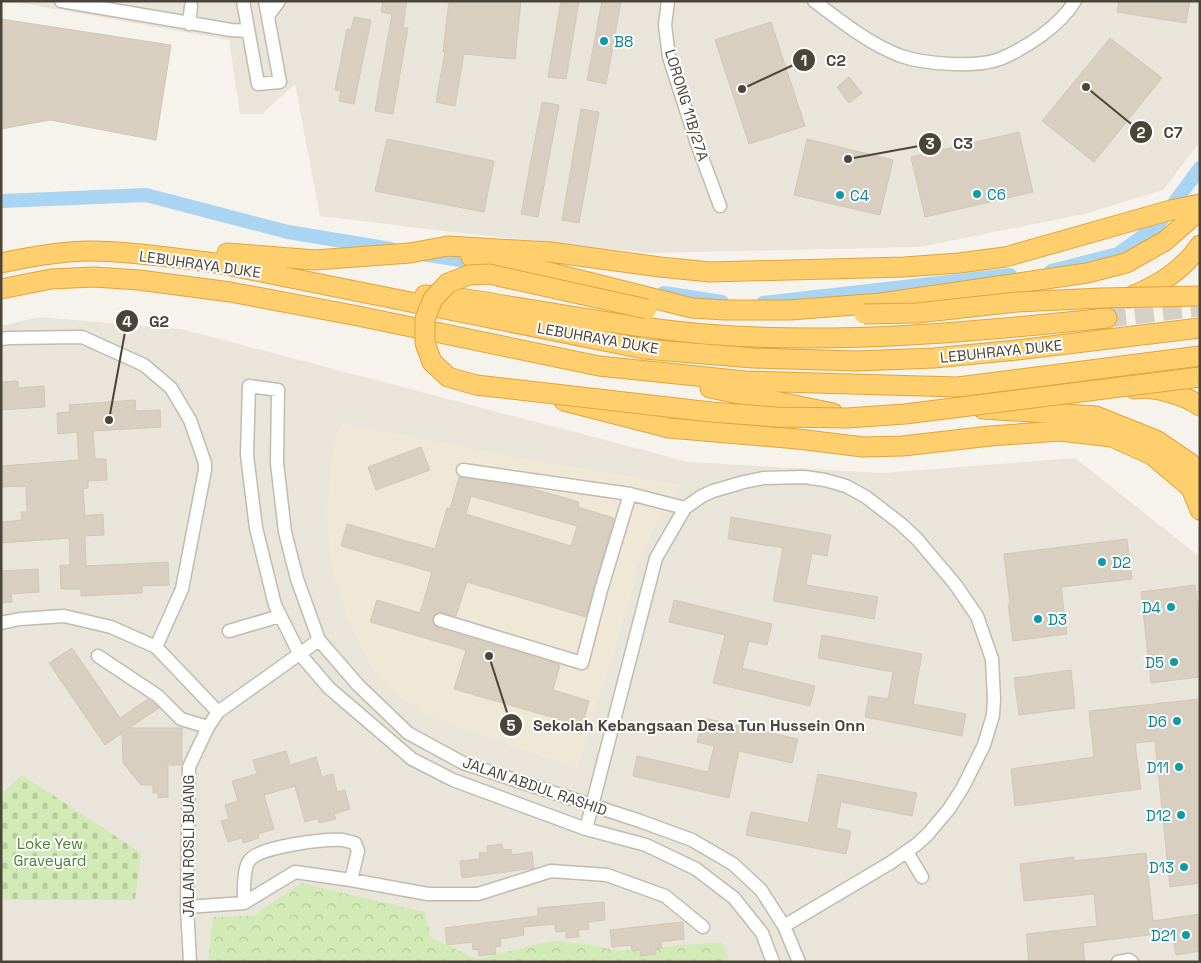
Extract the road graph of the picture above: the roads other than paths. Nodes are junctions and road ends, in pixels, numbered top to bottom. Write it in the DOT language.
graph roads {
  1 [pos="61,1"];
  2 [pos="265,1"];
  3 [pos="279,1"];
  4 [pos="668,1"];
  5 [pos="814,1"];
  6 [pos="1075,1"];
  7 [pos="245,2"];
  8 [pos="192,6"];
  9 [pos="268,16"];
  10 [pos="189,24"];
  11 [pos="248,31"];
  12 [pos="1200,204"];
  13 [pos="720,206"];
  14 [pos="1200,210"];
  15 [pos="1200,245"];
  16 [pos="89,251"];
  17 [pos="410,253"];
  18 [pos="1,263"];
  19 [pos="1087,273"];
  20 [pos="1,289"];
  21 [pos="360,292"];
  22 [pos="1200,296"];
  23 [pos="864,314"];
  24 [pos="1107,318"];
  25 [pos="1200,328"];
  26 [pos="960,331"];
  27 [pos="1,339"];
  28 [pos="1200,356"];
  29 [pos="599,366"];
  30 [pos="1200,377"];
  31 [pos="519,390"];
  32 [pos="1200,406"];
  33 [pos="980,409"];
  34 [pos="463,470"];
  35 [pos="1200,477"];
  36 [pos="630,494"];
  37 [pos="685,508"];
  38 [pos="1200,510"];
  39 [pos="280,616"];
  40 [pos="440,620"];
  41 [pos="1,623"];
  42 [pos="229,631"];
  43 [pos="319,640"];
  44 [pos="156,648"];
  45 [pos="299,653"];
  46 [pos="98,656"];
  47 [pos="218,712"];
  48 [pos="208,727"];
  49 [pos="592,806"];
  50 [pos="586,829"];
  51 [pos="907,852"];
  52 [pos="922,877"];
  53 [pos="351,880"];
  54 [pos="244,903"];
  55 [pos="187,907"];
  56 [pos="784,926"];
  57 [pos="703,927"];
  58 [pos="190,962"];
  59 [pos="773,962"];
  60 [pos="799,962"];
  61 [pos="1118,962"];
  62 [pos="1132,962"];
  1 -- 10 [label="street"];
  2 -- 9 [label="street"];
  3 -- 9 [label="street"];
  4 -- 13 [label="street, LORONG 11B/27A"];
  5 -- 6 [label="street"];
  7 -- 11 [label="street"];
  8 -- 10 [label="street"];
  9 -- 11 [label="street"];
  10 -- 11 [label="street"];
  12 -- 17 [label="highway"];
  14 -- 19 [label="highway"];
  15 -- 26 [label="highway"];
  16 -- 17 [label="highway"];
  16 -- 18 [label="highway, LEBUHRAYA DUKE"];
  16 -- 21 [label="highway, LEBUHRAYA DUKE"];
  17 -- 19 [label="highway"];
  19 -- 23 [label="highway, bridge"];
  20 -- 29 [label="highway, LEBUHRAYA DUKE"];
  21 -- 25 [label="highway, LEBUHRAYA DUKE"];
  21 -- 26 [label="highway"];
  22 -- 23 [label="highway, bridge"];
  23 -- 31 [label="highway, bridge"];
  24 -- 26 [label="highway"];
  27 -- 44 [label="street"];
  28 -- 29 [label="highway, LEBUHRAYA DUKE"];
  29 -- 33 [label="highway"];
  30 -- 31 [label="highway, bridge"];
  31 -- 38 [label="highway, bridge"];
  32 -- 33 [label="highway"];
  33 -- 35 [label="highway"];
  34 -- 36 [label="street"];
  36 -- 37 [label="street"];
  36 -- 40 [label="street"];
  37 -- 49 [label="street"];
  37 -- 51 [label="street"];
  39 -- 42 [label="street"];
  39 -- 43 [label="street, JALAN ABDUL RASHID"];
  39 -- 45 [label="street, JALAN ABDUL RASHID"];
  41 -- 44 [label="street"];
  43 -- 45 [label="street, JALAN ROSLI BUANG"];
  43 -- 49 [label="street, JALAN ABDUL RASHID"];
  44 -- 47 [label="street"];
  45 -- 47 [label="street, JALAN ROSLI BUANG"];
  45 -- 50 [label="street, JALAN ABDUL RASHID"];
  46 -- 48 [label="street"];
  47 -- 48 [label="street, JALAN ROSLI BUANG"];
  48 -- 55 [label="street, JALAN ROSLI BUANG"];
  49 -- 50 [label="street"];
  49 -- 56 [label="street, JALAN ABDUL RASHID"];
  50 -- 59 [label="street, JALAN ABDUL RASHID"];
  51 -- 52 [label="street"];
  51 -- 56 [label="street"];
  53 -- 54 [label="street"];
  53 -- 54 [label="street"];
  53 -- 57 [label="street"];
  54 -- 55 [label="street"];
  55 -- 58 [label="street, JALAN ROSLI BUANG"];
  56 -- 60 [label="street, JALAN ABDUL RASHID"];
  61 -- 62 [label="street"];
}
